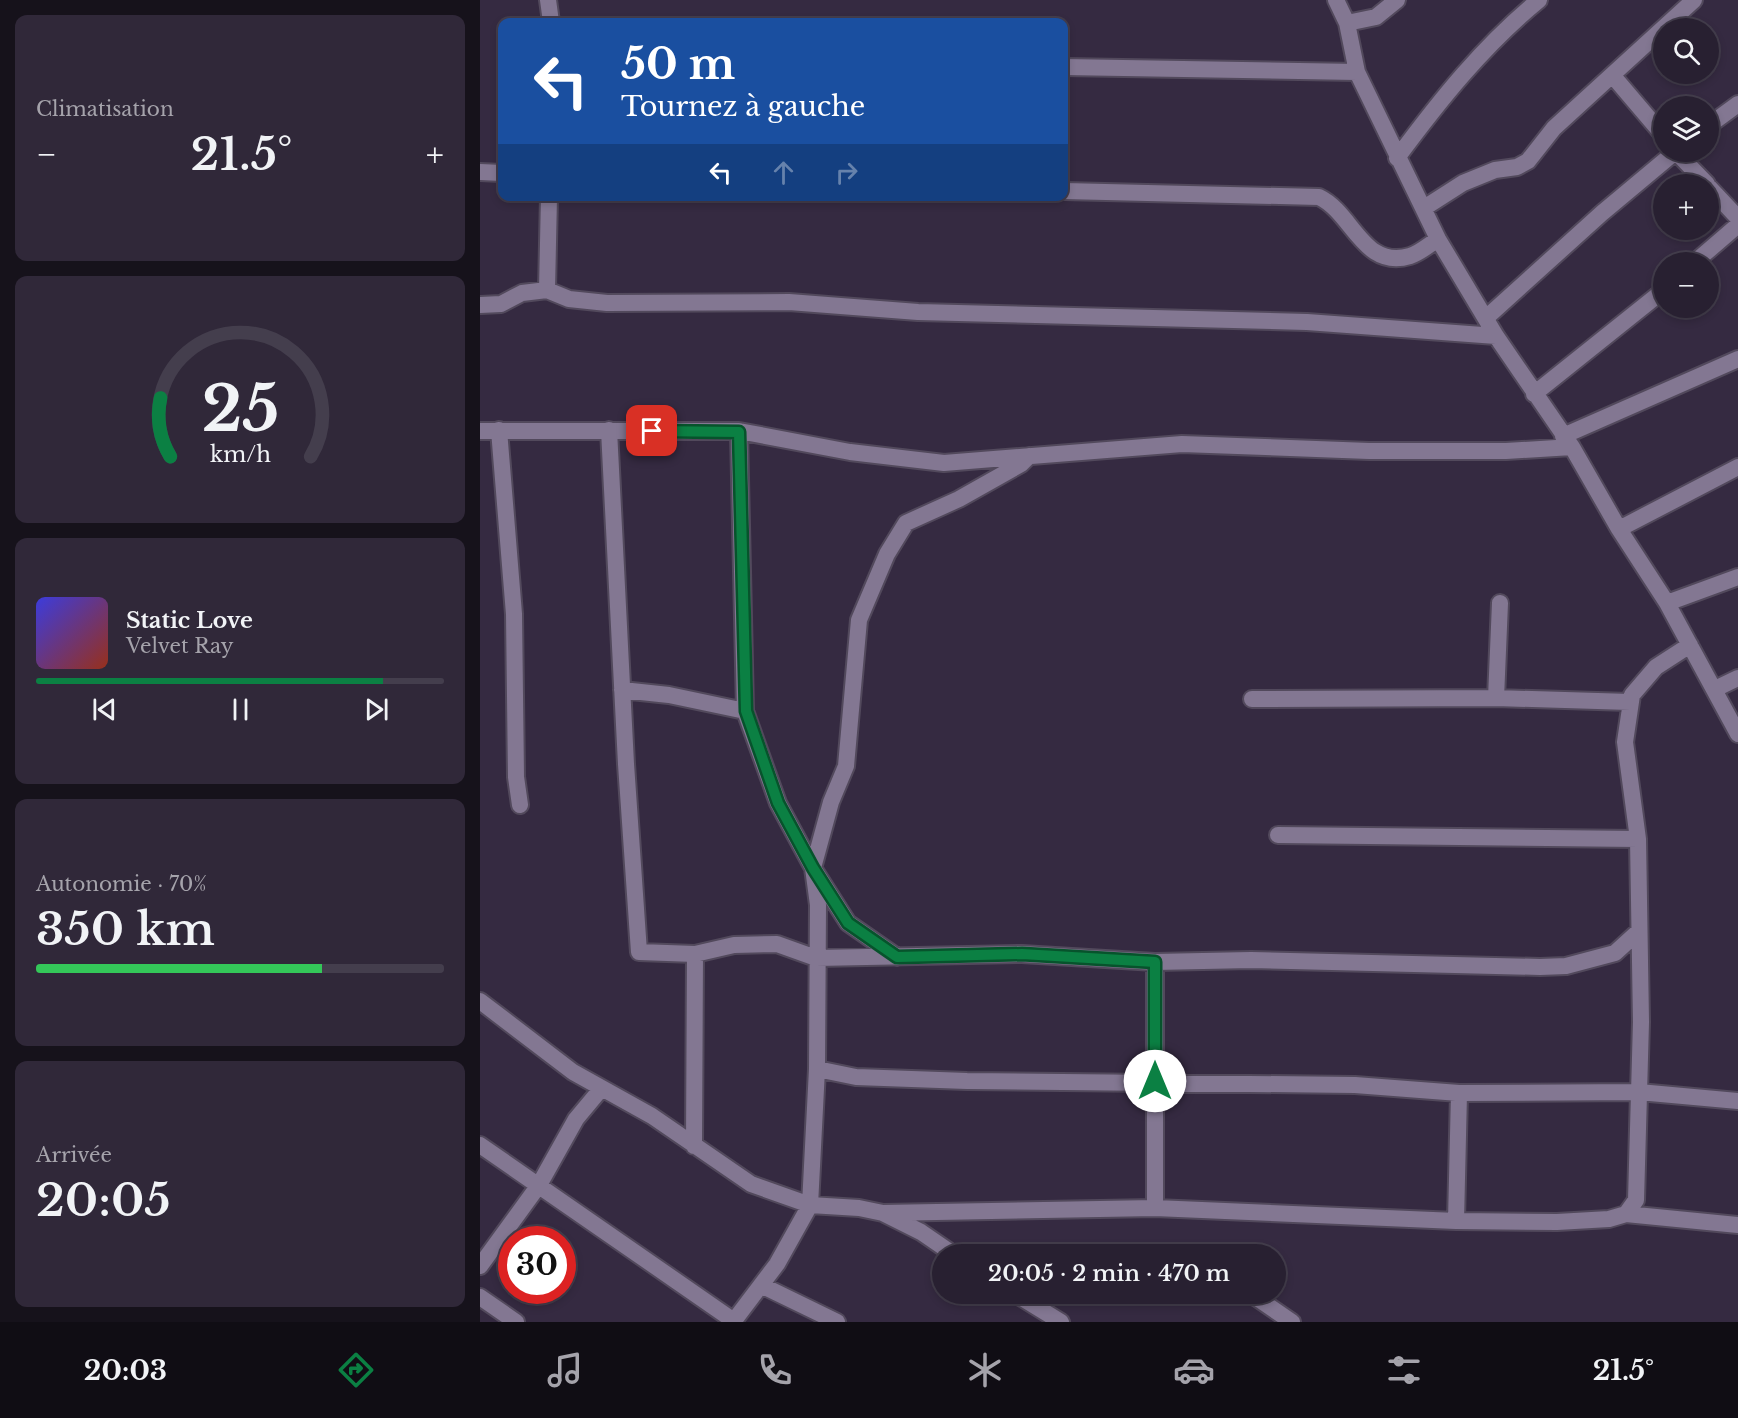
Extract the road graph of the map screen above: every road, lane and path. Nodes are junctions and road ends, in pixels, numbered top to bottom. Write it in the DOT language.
graph roads {
  1 [pos="548,0"];
  2 [pos="1336,0"];
  3 [pos="1397,0"];
  4 [pos="1539,0"];
  5 [pos="1694,0"];
  6 [pos="550,18"];
  7 [pos="1347,23"];
  8 [pos="1068,67"];
  9 [pos="1357,72"];
  10 [pos="1612,76"];
  11 [pos="1738,104"];
  12 [pos="1719,118"];
  13 [pos="1653,123"];
  14 [pos="1397,158"];
  15 [pos="1664,162"];
  16 [pos="1686,162"];
  17 [pos="480,172"];
  18 [pos="498,173"];
  19 [pos="1697,174"];
  20 [pos="1068,191"];
  21 [pos="1719,197"];
  22 [pos="549,201"];
  23 [pos="1424,208"];
  24 [pos="1738,218"];
  25 [pos="1738,225"];
  26 [pos="1438,239"];
  27 [pos="1707,252"];
  28 [pos="547,290"];
  29 [pos="1653,299"];
  30 [pos="480,306"];
  31 [pos="1487,317"];
  32 [pos="1496,336"];
  33 [pos="1738,359"];
  34 [pos="1534,394"];
  35 [pos="480,430"];
  36 [pos="499,430"];
  37 [pos="609,430"];
  38 [pos="739,432"];
  39 [pos="1568,442"];
  40 [pos="1029,456"];
  41 [pos="1738,467"];
  42 [pos="1619,529"];
  43 [pos="1738,577"];
  44 [pos="1500,603"];
  45 [pos="1667,603"];
  46 [pos="1690,645"];
  47 [pos="1738,678"];
  48 [pos="1715,689"];
  49 [pos="622,690"];
  50 [pos="1496,698"];
  51 [pos="1252,699"];
  52 [pos="1630,702"];
  53 [pos="746,711"];
  54 [pos="1738,734"];
  55 [pos="520,805"];
  56 [pos="1278,835"];
  57 [pos="1638,839"];
  58 [pos="813,868"];
  59 [pos="1638,932"];
  60 [pos="1615,953"];
  61 [pos="695,954"];
  62 [pos="897,957"];
  63 [pos="816,958"];
  64 [pos="1155,962"];
  65 [pos="1639,962"];
  66 [pos="480,1001"];
  67 [pos="817,1069"];
  68 [pos="1155,1081"];
  69 [pos="601,1089"];
  70 [pos="1639,1092"];
  71 [pos="1459,1093"];
  72 [pos="1738,1101"];
  73 [pos="480,1145"];
  74 [pos="694,1146"];
  75 [pos="539,1185"];
  76 [pos="810,1205"];
  77 [pos="1155,1208"];
  78 [pos="883,1213"];
  79 [pos="1626,1214"];
  80 [pos="1456,1221"];
  81 [pos="1738,1225"];
  82 [pos="938,1244"];
  83 [pos="480,1266"];
  84 [pos="761,1285"];
  85 [pos="480,1297"];
  86 [pos="1032,1304"];
  87 [pos="1266,1304"];
  88 [pos="733,1321"];
  89 [pos="516,1322"];
  90 [pos="837,1322"];
  91 [pos="1061,1322"];
  92 [pos="1292,1322"];
  1 -- 6 [label="street"];
  2 -- 7 [label="street"];
  3 -- 7 [label="street"];
  4 -- 14 [label="street"];
  5 -- 10 [label="street"];
  7 -- 9 [label="street"];
  8 -- 9 [label="street"];
  9 -- 14 [label="street"];
  10 -- 13 [label="street"];
  10 -- 23 [label="street"];
  11 -- 12 [label="street"];
  14 -- 23 [label="street"];
  15 -- 31 [label="street"];
  16 -- 19 [label="street"];
  17 -- 18 [label="street"];
  20 -- 26 [label="street"];
  21 -- 24 [label="street"];
  22 -- 28 [label="street"];
  23 -- 26 [label="street"];
  25 -- 27 [label="street"];
  26 -- 31 [label="street"];
  28 -- 30 [label="street"];
  28 -- 32 [label="street"];
  29 -- 34 [label="street"];
  31 -- 32 [label="street"];
  32 -- 34 [label="street"];
  33 -- 39 [label="street"];
  34 -- 39 [label="street"];
  35 -- 36 [label="street"];
  36 -- 37 [label="street"];
  36 -- 55 [label="street"];
  37 -- 38 [label="street"];
  37 -- 49 [label="street"];
  38 -- 40 [label="street"];
  38 -- 53 [label="street"];
  39 -- 40 [label="street"];
  39 -- 42 [label="street"];
  40 -- 58 [label="street"];
  41 -- 42 [label="street"];
  42 -- 45 [label="street"];
  43 -- 45 [label="street"];
  44 -- 50 [label="street"];
  45 -- 46 [label="street"];
  46 -- 48 [label="street"];
  46 -- 52 [label="street"];
  47 -- 48 [label="street"];
  48 -- 54 [label="street"];
  49 -- 53 [label="street"];
  49 -- 61 [label="street"];
  50 -- 51 [label="street"];
  50 -- 52 [label="street"];
  52 -- 57 [label="street"];
  53 -- 58 [label="street"];
  56 -- 57 [label="street"];
  57 -- 59 [label="street"];
  58 -- 62 [label="street"];
  58 -- 63 [label="street"];
  59 -- 60 [label="street"];
  59 -- 65 [label="street"];
  60 -- 64 [label="street"];
  60 -- 65 [label="street"];
  61 -- 63 [label="street"];
  61 -- 74 [label="street"];
  62 -- 63 [label="street"];
  62 -- 64 [label="street"];
  63 -- 67 [label="street"];
  64 -- 68 [label="street"];
  65 -- 70 [label="street"];
  66 -- 69 [label="street"];
  67 -- 68 [label="street"];
  67 -- 76 [label="street"];
  68 -- 71 [label="street"];
  68 -- 77 [label="street"];
  69 -- 74 [label="street"];
  69 -- 75 [label="street"];
  70 -- 71 [label="street"];
  70 -- 72 [label="street"];
  70 -- 79 [label="street"];
  71 -- 80 [label="street"];
  73 -- 75 [label="street"];
  74 -- 76 [label="street"];
  75 -- 83 [label="street"];
  75 -- 88 [label="street"];
  76 -- 78 [label="street"];
  76 -- 84 [label="street"];
  77 -- 78 [label="street"];
  77 -- 80 [label="street"];
  78 -- 82 [label="street"];
  79 -- 80 [label="street"];
  79 -- 81 [label="street"];
  84 -- 88 [label="street"];
  84 -- 90 [label="street"];
  85 -- 89 [label="street"];
  86 -- 91 [label="street"];
  87 -- 92 [label="street"];
}
